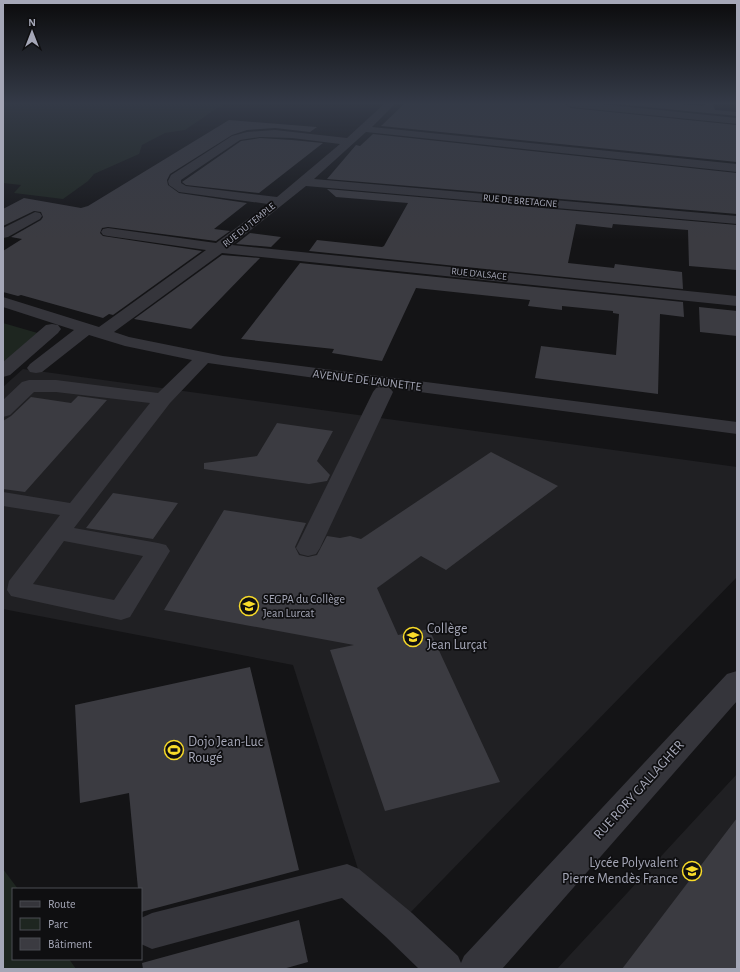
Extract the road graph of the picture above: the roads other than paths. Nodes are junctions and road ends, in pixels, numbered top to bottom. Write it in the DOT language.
graph roads {
  1 [pos="219,149"];
  2 [pos="341,149"];
  3 [pos="559,149"];
  4 [pos="737,168"];
  5 [pos="302,182"];
  6 [pos="279,201"];
  7 [pos="36,216"];
  8 [pos="737,220"];
  9 [pos="6,230"];
  10 [pos="108,232"];
  11 [pos="220,248"];
  12 [pos="737,301"];
  13 [pos="3,302"];
  14 [pos="52,330"];
  15 [pos="93,332"];
  16 [pos="201,362"];
  17 [pos="36,368"];
  18 [pos="3,371"];
  19 [pos="385,387"];
  20 [pos="163,399"];
  21 [pos="3,411"];
  22 [pos="737,428"];
  23 [pos="3,499"];
  24 [pos="76,511"];
  25 [pos="59,533"];
  26 [pos="308,548"];
  27 [pos="737,682"];
  28 [pos="152,931"];
  29 [pos="445,969"];
  30 [pos="477,969"];
  1 -- 6 [label="street"];
  2 -- 5 [label="street, RUE DU TEMPLE"];
  3 -- 4 [label="street"];
  5 -- 6 [label="street, RUE DU TEMPLE"];
  5 -- 8 [label="street, RUE DE BRETAGNE"];
  6 -- 11 [label="street, RUE DU TEMPLE"];
  7 -- 9 [label="street"];
  10 -- 11 [label="street, RUE D'ALSACE"];
  11 -- 12 [label="street, RUE D'ALSACE"];
  11 -- 15 [label="street, RUE DU TEMPLE"];
  13 -- 15 [label="street"];
  14 -- 18 [label="street"];
  15 -- 16 [label="street"];
  15 -- 17 [label="street, RUE DU TEMPLE"];
  16 -- 19 [label="street, AVENUE DE L'AUNETTE"];
  16 -- 20 [label="street"];
  19 -- 22 [label="street, AVENUE DE L'AUNETTE"];
  19 -- 26 [label="street"];
  20 -- 21 [label="street"];
  20 -- 24 [label="street"];
  23 -- 24 [label="street"];
  24 -- 25 [label="street"];
  25 -- 25 [label="street"];
  27 -- 30 [label="street, RUE RORY GALLAGHER"];
  28 -- 29 [label="street"];
}
